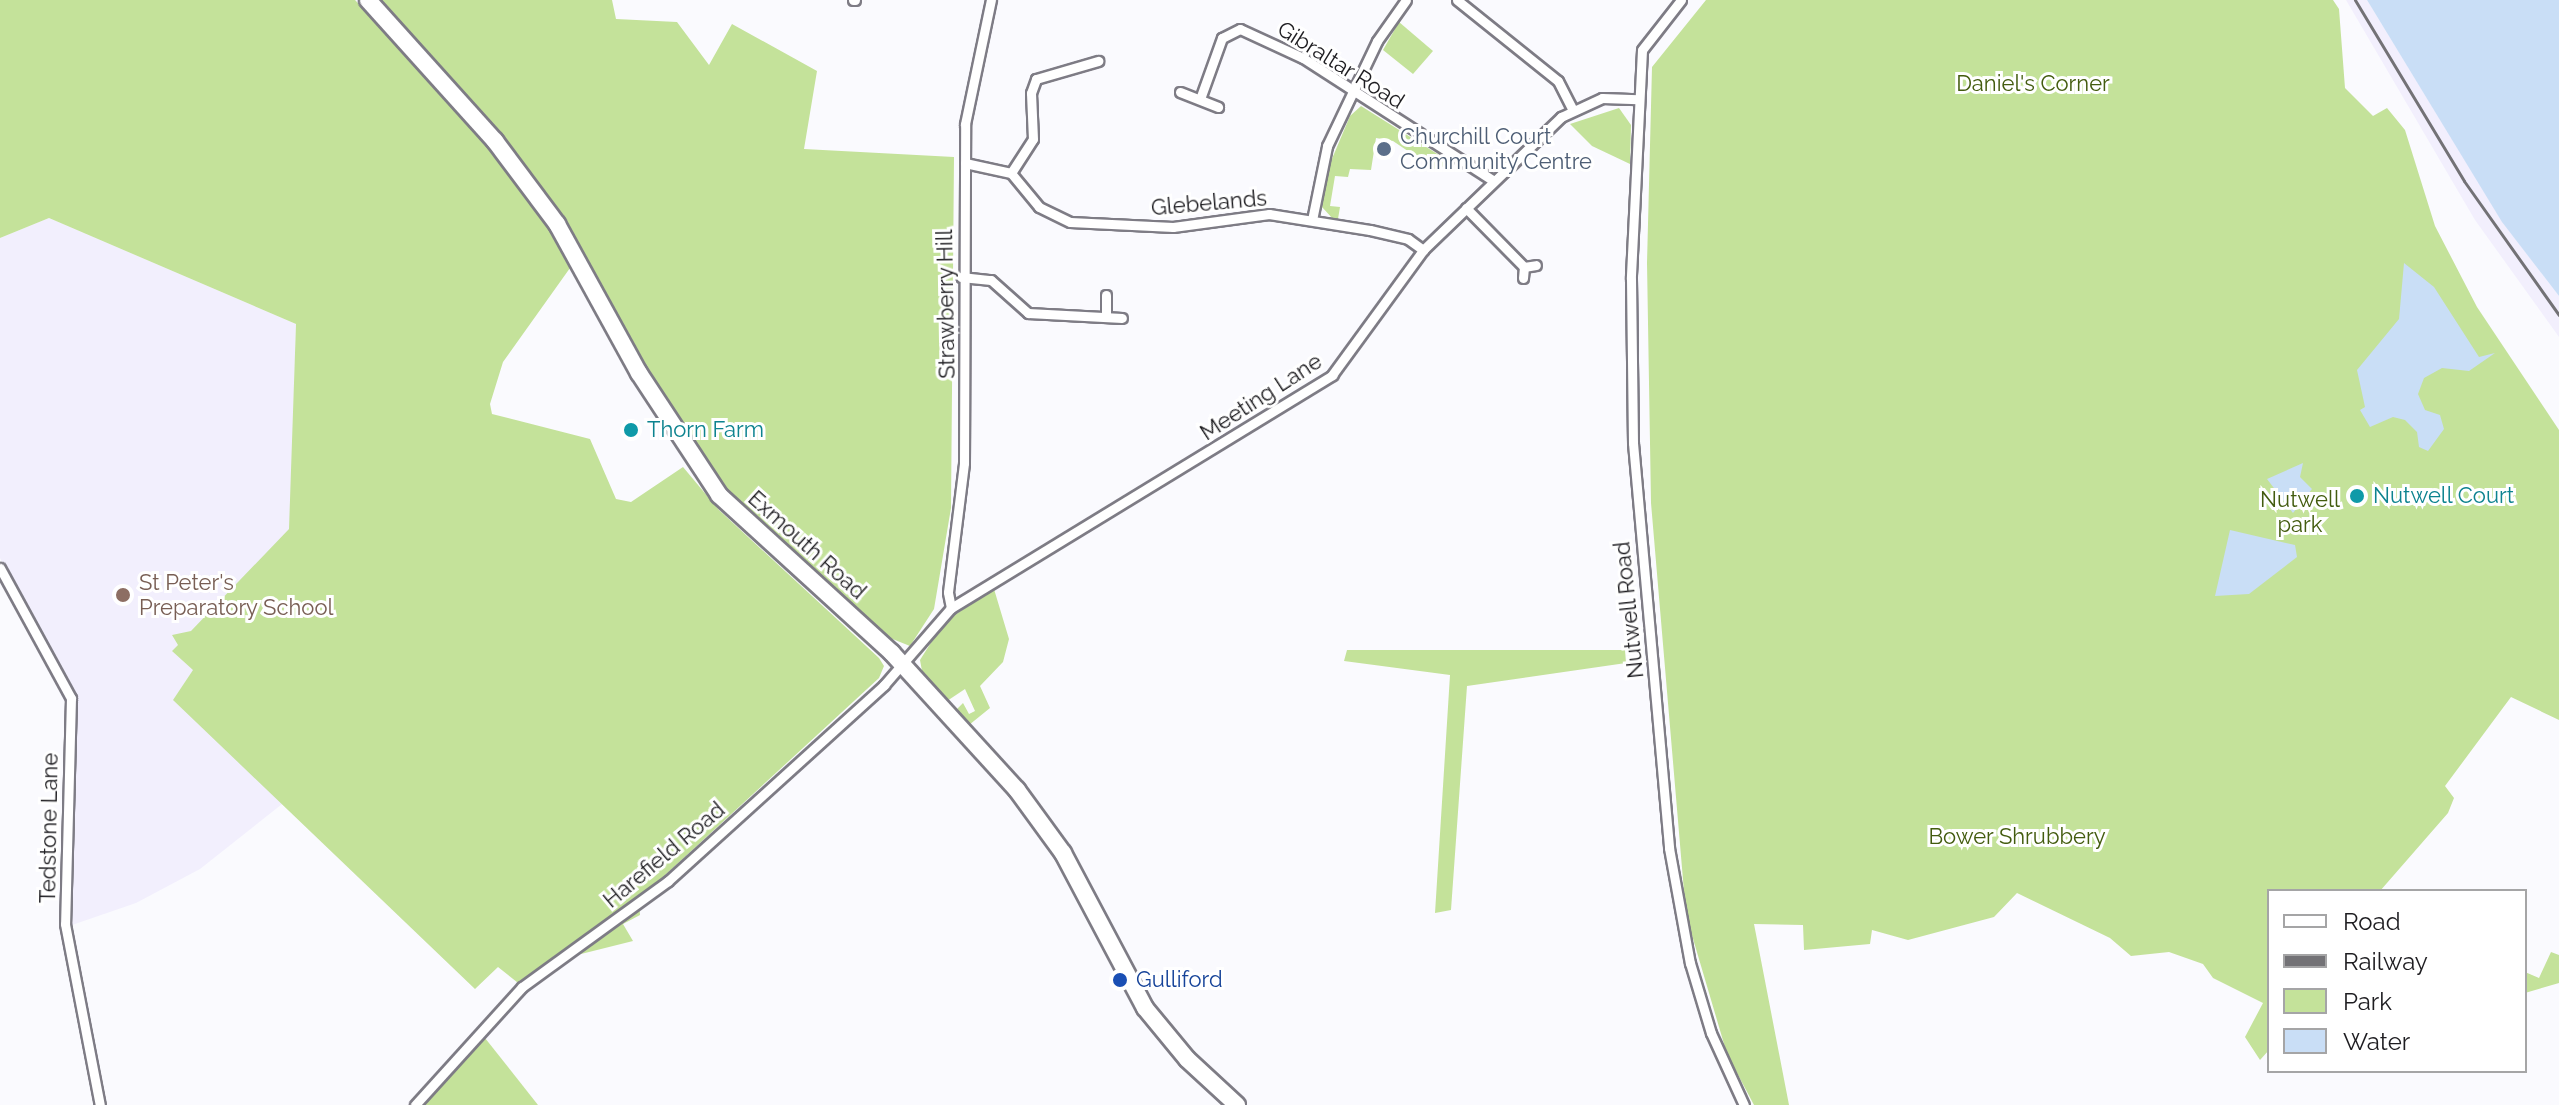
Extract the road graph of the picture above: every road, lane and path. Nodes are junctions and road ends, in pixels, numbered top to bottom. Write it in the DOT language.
graph roads {
  1 [pos="368,0"];
  2 [pos="991,0"];
  3 [pos="1406,0"];
  4 [pos="1457,0"];
  5 [pos="1681,0"];
  6 [pos="1098,61"];
  7 [pos="1355,90"];
  8 [pos="1180,92"];
  9 [pos="1200,99"];
  10 [pos="1638,99"];
  11 [pos="1218,107"];
  12 [pos="1573,110"];
  13 [pos="965,163"];
  14 [pos="1011,173"];
  15 [pos="1494,181"];
  16 [pos="1466,208"];
  17 [pos="1312,220"];
  18 [pos="1423,250"];
  19 [pos="1536,265"];
  20 [pos="1524,267"];
  21 [pos="961,277"];
  22 [pos="1523,278"];
  23 [pos="1106,295"];
  24 [pos="1106,317"];
  25 [pos="1122,318"];
  26 [pos="0,568"];
  27 [pos="951,608"];
  28 [pos="903,666"];
  29 [pos="100,1105"];
  30 [pos="415,1105"];
  31 [pos="1237,1105"];
  32 [pos="1744,1105"];
  1 -- 28 [label="highway, Exmouth Road"];
  2 -- 13 [label="street, Strawberry Hill"];
  3 -- 7 [label="street"];
  4 -- 12 [label="street"];
  5 -- 10 [label="street, Nutwell Road"];
  6 -- 14 [label="street"];
  7 -- 9 [label="street, Gibraltar Road"];
  7 -- 15 [label="street, Gibraltar Road"];
  7 -- 17 [label="street"];
  8 -- 9 [label="street"];
  9 -- 11 [label="street"];
  10 -- 12 [label="street, Meeting Lane"];
  10 -- 32 [label="street, Nutwell Road"];
  12 -- 15 [label="street, Meeting Lane"];
  13 -- 14 [label="street"];
  13 -- 21 [label="street, Strawberry Hill"];
  14 -- 17 [label="street, Glebelands"];
  15 -- 16 [label="street, Meeting Lane"];
  16 -- 18 [label="street, Meeting Lane"];
  16 -- 20 [label="street"];
  17 -- 18 [label="street, Glebelands"];
  18 -- 27 [label="street, Meeting Lane"];
  19 -- 20 [label="street"];
  20 -- 22 [label="street"];
  21 -- 24 [label="street"];
  21 -- 27 [label="street, Strawberry Hill"];
  23 -- 24 [label="street"];
  24 -- 25 [label="street"];
  26 -- 29 [label="street, Tedstone Lane"];
  27 -- 28 [label="street, Meeting Lane"];
  28 -- 30 [label="street, Harefield Road"];
  28 -- 31 [label="highway, Exmouth Road"];
}
